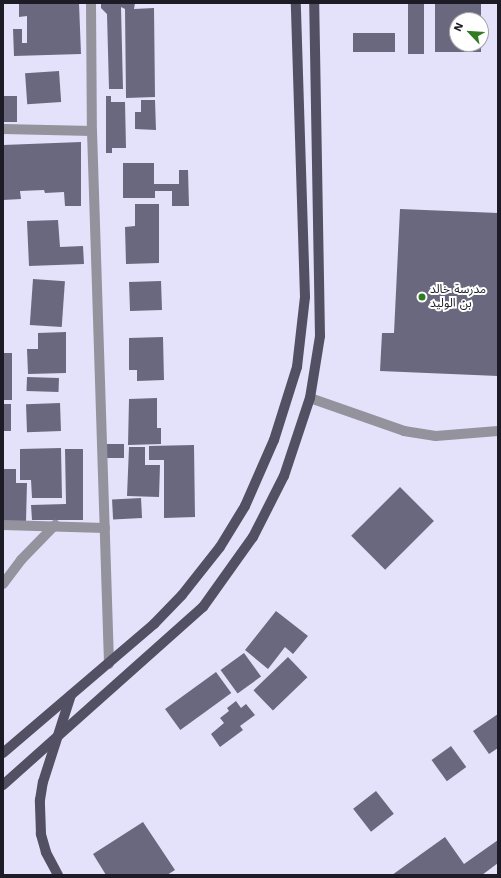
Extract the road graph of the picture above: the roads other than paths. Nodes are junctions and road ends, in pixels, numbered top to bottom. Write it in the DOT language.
graph roads {
  1 [pos="91,3"];
  2 [pos="296,3"];
  3 [pos="314,3"];
  4 [pos="3,129"];
  5 [pos="92,131"];
  6 [pos="310,398"];
  7 [pos="498,431"];
  8 [pos="3,525"];
  9 [pos="55,525"];
  10 [pos="105,528"];
  11 [pos="3,584"];
  12 [pos="109,664"];
  13 [pos="71,695"];
  14 [pos="59,737"];
  15 [pos="3,753"];
  16 [pos="3,785"];
  17 [pos="58,875"];
  1 -- 5 [label="street"];
  2 -- 12 [label="main road"];
  3 -- 6 [label="main road"];
  4 -- 5 [label="street"];
  5 -- 10 [label="street"];
  6 -- 7 [label="street"];
  6 -- 14 [label="main road"];
  8 -- 9 [label="street"];
  9 -- 10 [label="street"];
  9 -- 11 [label="street"];
  10 -- 12 [label="street"];
  12 -- 13 [label="main road"];
  13 -- 14 [label="main road"];
  13 -- 15 [label="main road"];
  14 -- 16 [label="main road"];
  14 -- 17 [label="main road"];
}
